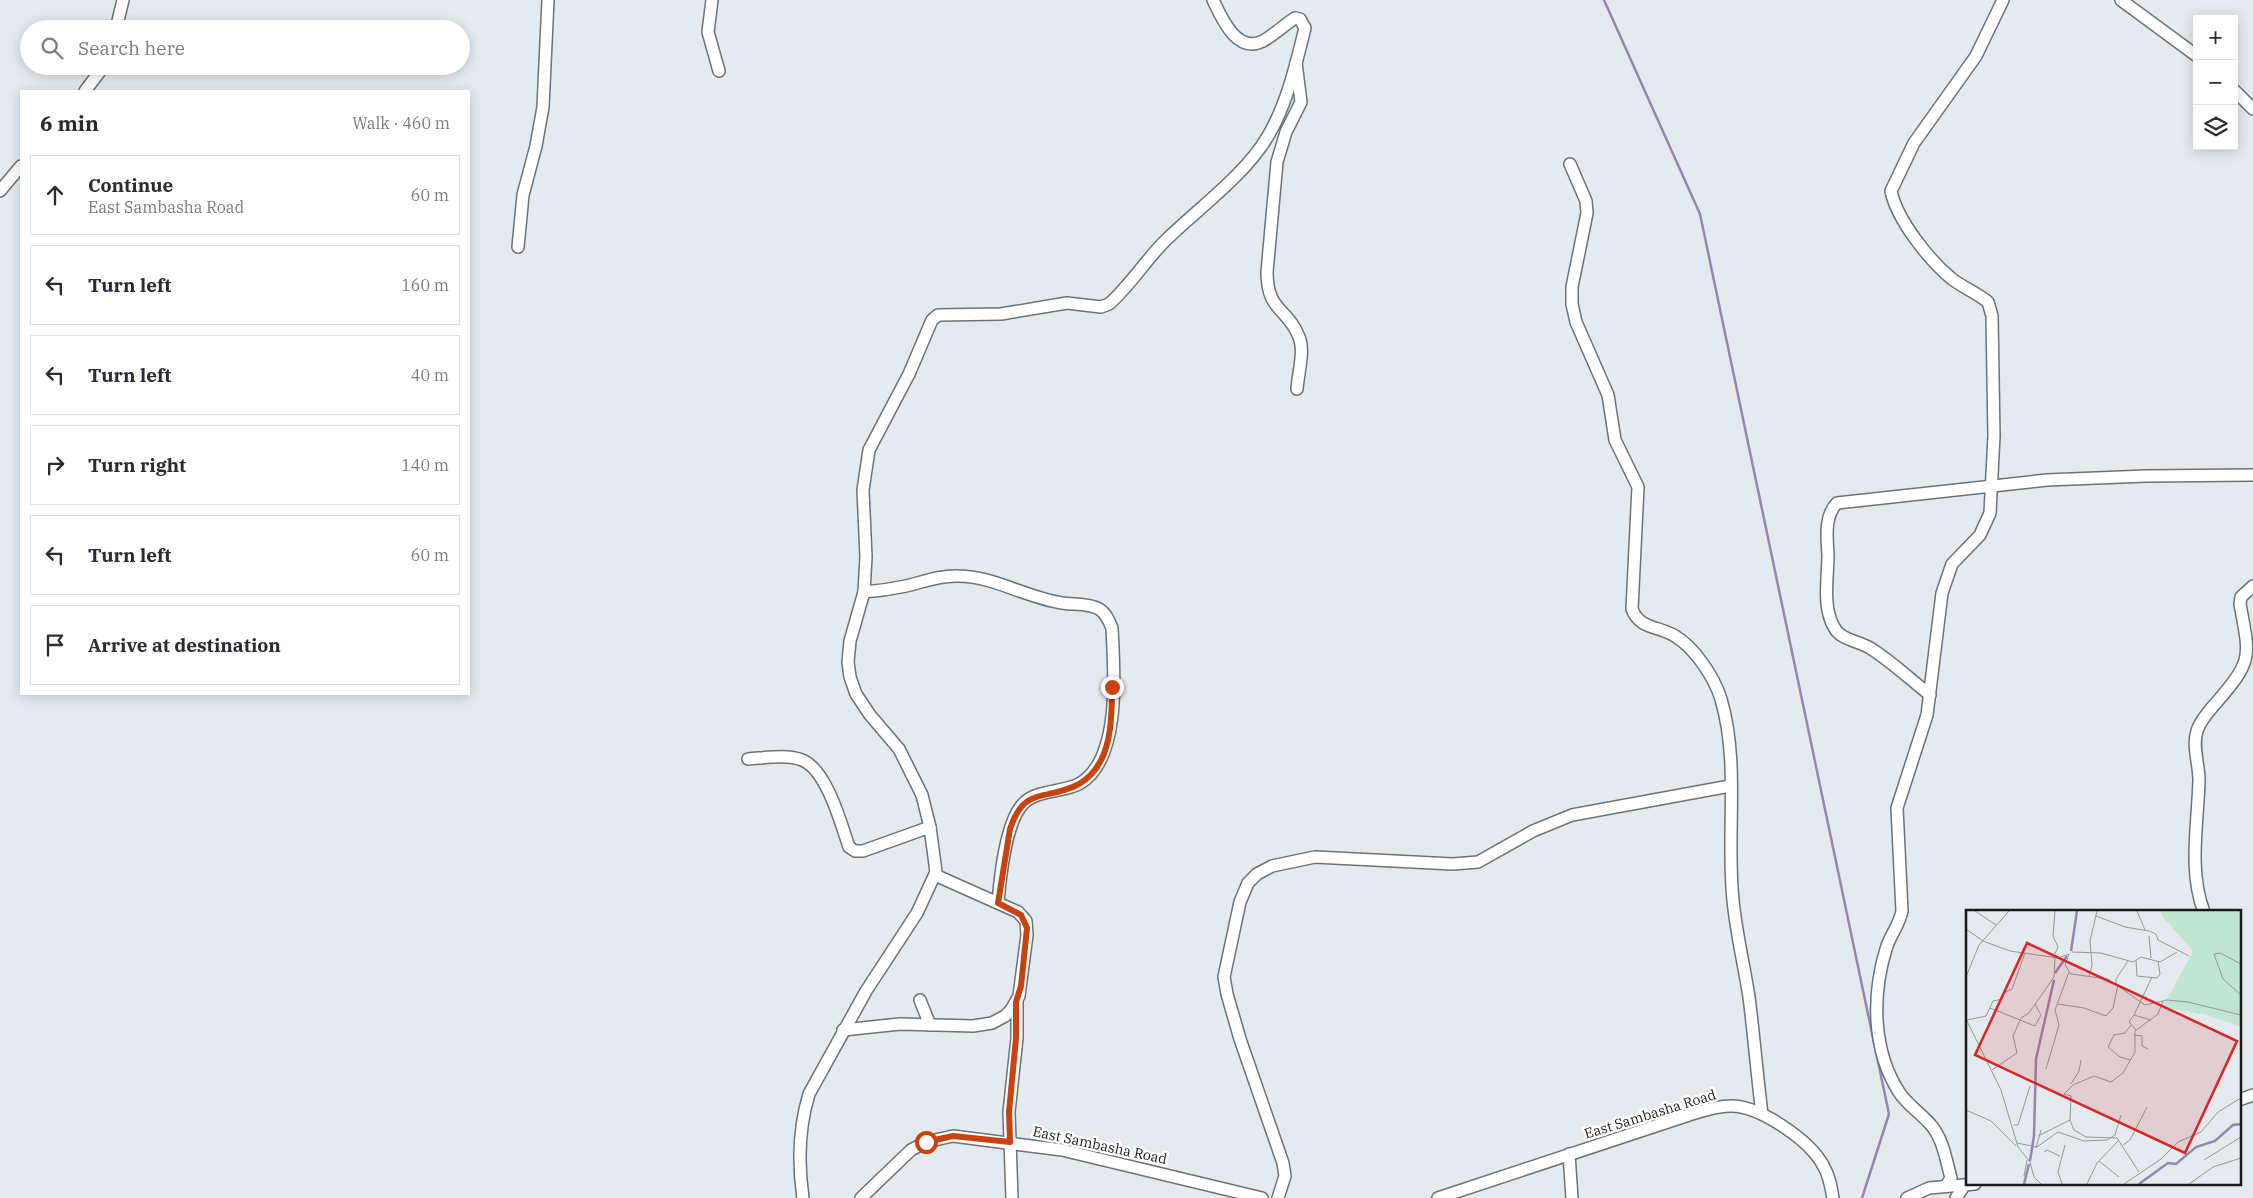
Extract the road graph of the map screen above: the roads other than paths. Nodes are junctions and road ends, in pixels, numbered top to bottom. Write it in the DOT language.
graph roads {
  1 [pos="123,0"];
  2 [pos="548,0"];
  3 [pos="712,0"];
  4 [pos="1213,0"];
  5 [pos="2003,0"];
  6 [pos="2122,0"];
  7 [pos="118,20"];
  8 [pos="2193,53"];
  9 [pos="1296,61"];
  10 [pos="719,71"];
  11 [pos="97,75"];
  12 [pos="86,90"];
  13 [pos="2238,94"];
  14 [pos="2253,109"];
  15 [pos="1570,164"];
  16 [pos="20,167"];
  17 [pos="0,191"];
  18 [pos="518,247"];
  19 [pos="1297,388"];
  20 [pos="2253,475"];
  21 [pos="1993,485"];
  22 [pos="2253,586"];
  23 [pos="864,592"];
  24 [pos="1930,696"];
  25 [pos="748,759"];
  26 [pos="1730,786"];
  27 [pos="930,827"];
  28 [pos="935,875"];
  29 [pos="998,903"];
  30 [pos="2203,910"];
  31 [pos="920,1000"];
  32 [pos="1016,1002"];
  33 [pos="930,1025"];
  34 [pos="844,1030"];
  35 [pos="2253,1095"];
  36 [pos="2240,1100"];
  37 [pos="1762,1114"];
  38 [pos="1010,1142"];
  39 [pos="1569,1154"];
  40 [pos="1966,1185"];
  41 [pos="1946,1186"];
  42 [pos="1969,1186"];
  43 [pos="803,1198"];
  44 [pos="860,1198"];
  45 [pos="1012,1198"];
  46 [pos="1262,1198"];
  47 [pos="1278,1198"];
  48 [pos="1438,1198"];
  49 [pos="1572,1198"];
  50 [pos="1833,1198"];
  51 [pos="1907,1198"];
  52 [pos="1956,1198"];
  1 -- 7 [label="street"];
  2 -- 18 [label="street"];
  3 -- 10 [label="street"];
  4 -- 9 [label="street"];
  5 -- 21 [label="street"];
  6 -- 8 [label="street"];
  9 -- 19 [label="street"];
  9 -- 23 [label="street"];
  11 -- 12 [label="street"];
  13 -- 14 [label="street"];
  15 -- 26 [label="street"];
  16 -- 17 [label="street"];
  20 -- 21 [label="street"];
  21 -- 24 [label="street"];
  21 -- 24 [label="street"];
  22 -- 30 [label="street"];
  23 -- 27 [label="street"];
  23 -- 29 [label="street"];
  24 -- 41 [label="street"];
  25 -- 27 [label="street"];
  26 -- 37 [label="street"];
  26 -- 47 [label="street"];
  27 -- 28 [label="street"];
  28 -- 29 [label="street"];
  28 -- 34 [label="street"];
  29 -- 32 [label="street"];
  31 -- 33 [label="street"];
  32 -- 33 [label="street"];
  32 -- 38 [label="street"];
  33 -- 34 [label="street"];
  34 -- 43 [label="street"];
  35 -- 36 [label="street"];
  37 -- 39 [label="street, East Sambasha Road"];
  37 -- 50 [label="street, East Sambasha Road"];
  38 -- 44 [label="street, East Sambasha Road"];
  38 -- 45 [label="street"];
  38 -- 46 [label="street, East Sambasha Road"];
  39 -- 48 [label="street, East Sambasha Road"];
  39 -- 49 [label="street"];
  40 -- 41 [label="street"];
  41 -- 51 [label="street"];
  42 -- 52 [label="street"];
}
